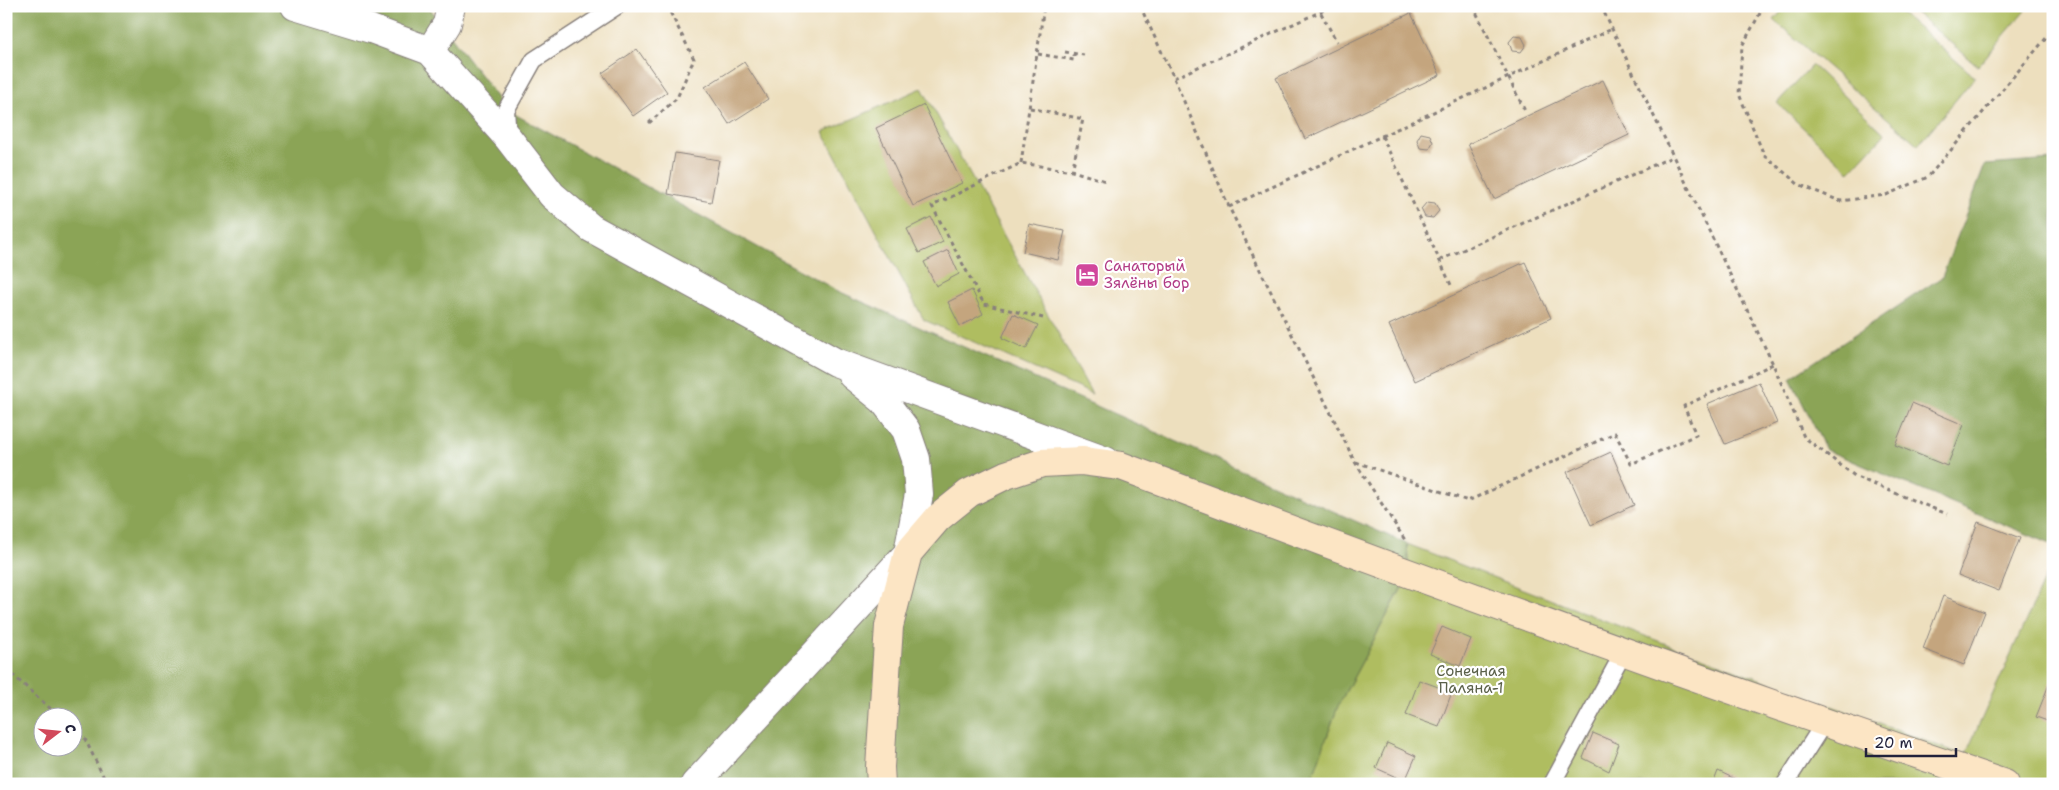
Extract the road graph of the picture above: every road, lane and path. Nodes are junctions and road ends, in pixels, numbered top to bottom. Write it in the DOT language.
graph roads {
  1 [pos="296,6"];
  2 [pos="451,6"];
  3 [pos="617,6"];
  4 [pos="667,6"];
  5 [pos="997,6"];
  6 [pos="1006,6"];
  7 [pos="1044,6"];
  8 [pos="1140,6"];
  9 [pos="1318,6"];
  10 [pos="1332,6"];
  11 [pos="1473,6"];
  12 [pos="1601,6"];
  13 [pos="1764,6"];
  14 [pos="1321,12"];
  15 [pos="1612,29"];
  16 [pos="2053,30"];
  17 [pos="1337,42"];
  18 [pos="430,51"];
  19 [pos="1065,52"];
  20 [pos="1038,54"];
  21 [pos="1074,54"];
  22 [pos="1084,55"];
  23 [pos="1508,77"];
  24 [pos="1174,78"];
  25 [pos="1030,108"];
  26 [pos="1526,113"];
  27 [pos="649,123"];
  28 [pos="1382,136"];
  29 [pos="508,138"];
  30 [pos="1674,156"];
  31 [pos="1021,163"];
  32 [pos="1072,171"];
  33 [pos="1106,181"];
  34 [pos="1229,208"];
  35 [pos="1440,260"];
  36 [pos="1451,285"];
  37 [pos="1043,318"];
  38 [pos="836,362"];
  39 [pos="1773,364"];
  40 [pos="1355,462"];
  41 [pos="1121,466"];
  42 [pos="1948,514"];
  43 [pos="908,553"];
  44 [pos="1409,574"];
  45 [pos="1624,651"];
  46 [pos="6,669"];
  47 [pos="50,708"];
  48 [pos="1824,723"];
  49 [pos="82,736"];
  50 [pos="107,784"];
  51 [pos="695,784"];
  52 [pos="881,784"];
  53 [pos="1552,784"];
  54 [pos="1785,784"];
  55 [pos="2005,784"];
  1 -- 18 [label="street"];
  2 -- 18 [label="street"];
  3 -- 29 [label="lane"];
  4 -- 27 [label="path"];
  5 -- 6 [label="path"];
  7 -- 20 [label="path"];
  8 -- 24 [label="path"];
  9 -- 14 [label="path"];
  10 -- 14 [label="path"];
  11 -- 23 [label="path"];
  12 -- 15 [label="path"];
  13 -- 16 [label="path"];
  14 -- 17 [label="path"];
  14 -- 24 [label="path"];
  15 -- 23 [label="path"];
  15 -- 30 [label="path"];
  18 -- 29 [label="street"];
  19 -- 21 [label="path"];
  20 -- 21 [label="path"];
  20 -- 25 [label="path"];
  21 -- 22 [label="path"];
  23 -- 26 [label="path"];
  23 -- 28 [label="path"];
  24 -- 34 [label="path"];
  25 -- 31 [label="path"];
  25 -- 32 [label="path"];
  28 -- 34 [label="path"];
  28 -- 35 [label="path"];
  29 -- 38 [label="street"];
  30 -- 35 [label="path"];
  30 -- 39 [label="path"];
  31 -- 32 [label="path"];
  31 -- 37 [label="path"];
  32 -- 33 [label="path"];
  34 -- 40 [label="path"];
  35 -- 36 [label="path"];
  38 -- 41 [label="street"];
  38 -- 43 [label="street"];
  39 -- 40 [label="path"];
  39 -- 42 [label="path"];
  40 -- 44 [label="path"];
  41 -- 43 [label="street"];
  41 -- 44 [label="street"];
  43 -- 51 [label="street"];
  43 -- 52 [label="street"];
  44 -- 45 [label="street"];
  45 -- 48 [label="street"];
  45 -- 53 [label="lane"];
  46 -- 47 [label="path"];
  48 -- 54 [label="lane"];
  48 -- 55 [label="street"];
  49 -- 50 [label="path"];
}
